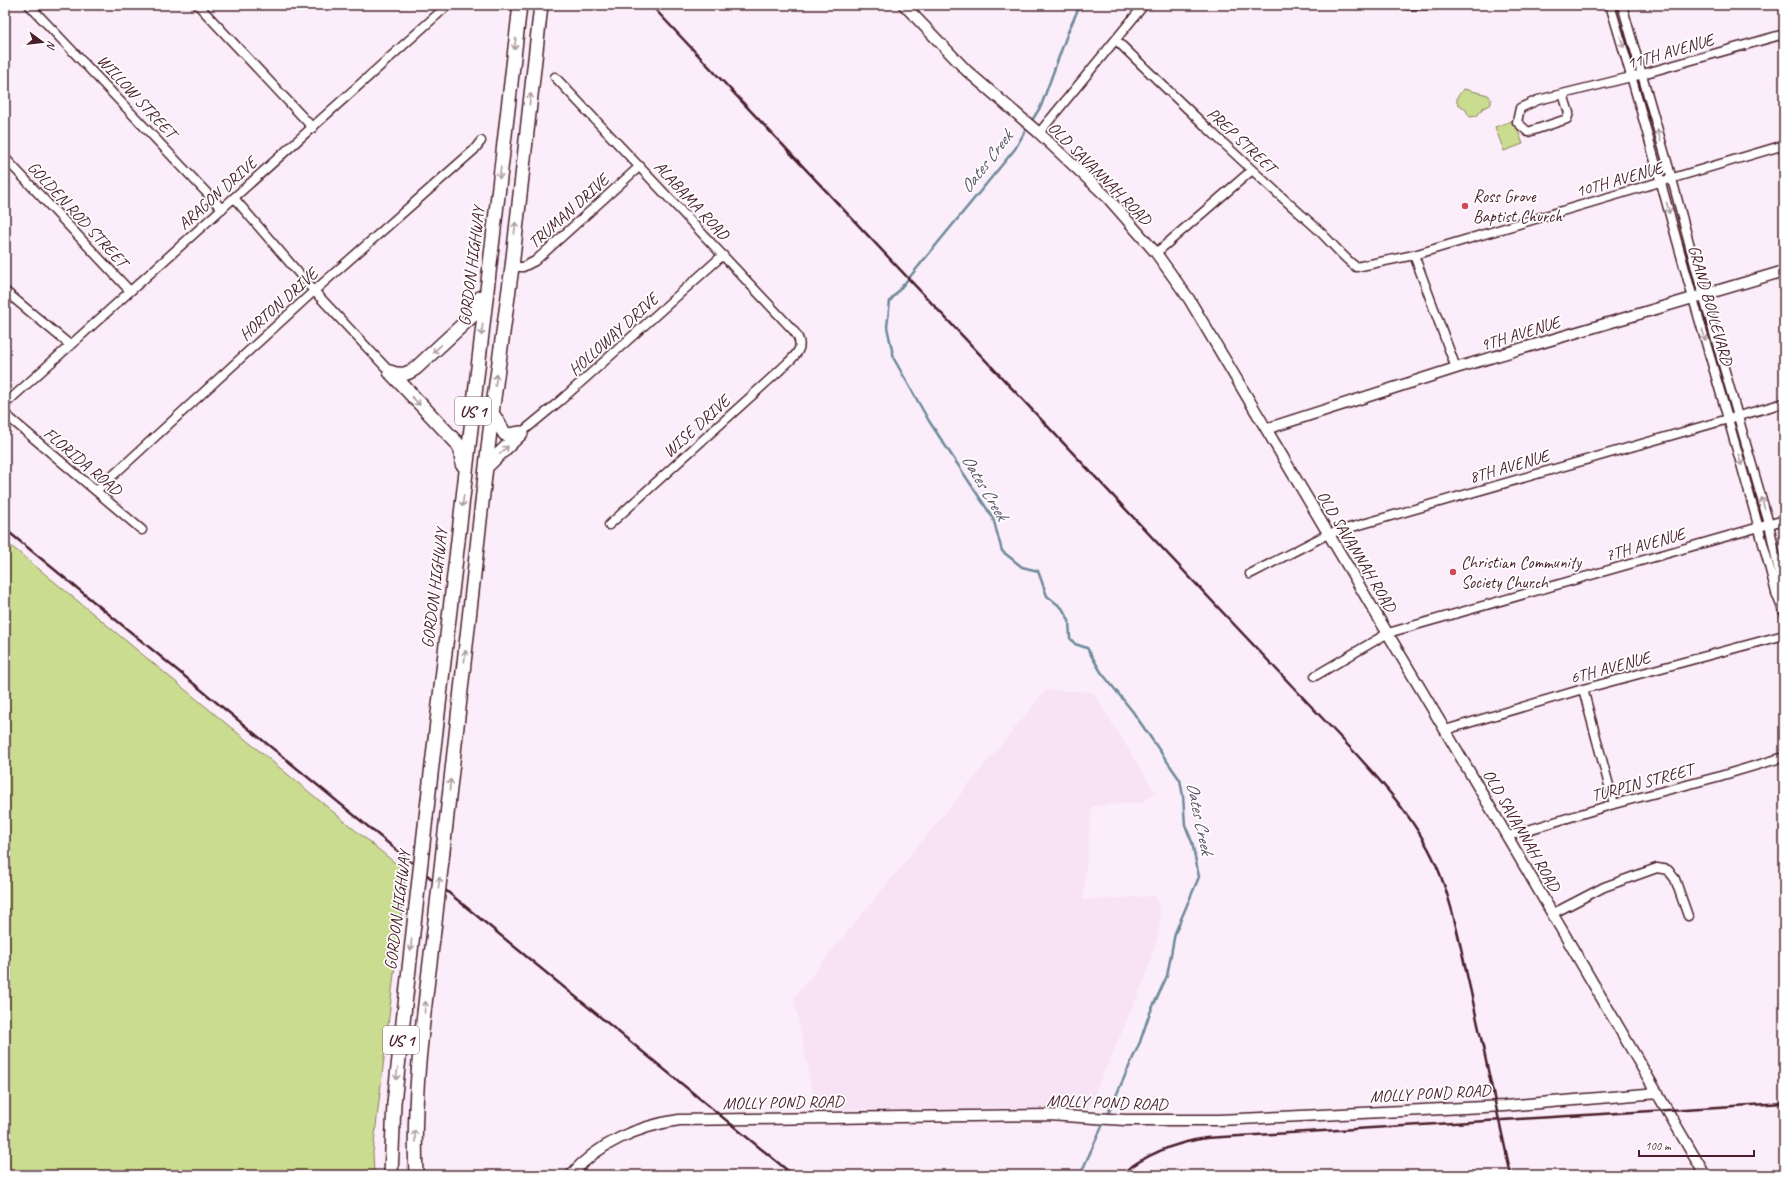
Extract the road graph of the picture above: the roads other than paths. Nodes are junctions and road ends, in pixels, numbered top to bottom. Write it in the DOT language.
graph roads {
  1 [pos="29,5"];
  2 [pos="198,5"];
  3 [pos="448,5"];
  4 [pos="520,5"];
  5 [pos="541,5"];
  6 [pos="904,5"];
  7 [pos="1144,5"];
  8 [pos="1407,5"];
  9 [pos="1435,5"];
  10 [pos="1610,5"];
  11 [pos="1622,5"];
  12 [pos="1784,34"];
  13 [pos="1116,40"];
  14 [pos="1641,75"];
  15 [pos="555,77"];
  16 [pos="1632,77"];
  17 [pos="1564,94"];
  18 [pos="313,128"];
  19 [pos="1035,130"];
  20 [pos="481,141"];
  21 [pos="1784,145"];
  22 [pos="5,158"];
  23 [pos="640,166"];
  24 [pos="1251,171"];
  25 [pos="1672,179"];
  26 [pos="1661,182"];
  27 [pos="234,198"];
  28 [pos="222,209"];
  29 [pos="1156,253"];
  30 [pos="723,255"];
  31 [pos="1414,255"];
  32 [pos="1348,262"];
  33 [pos="512,267"];
  34 [pos="1784,272"];
  35 [pos="487,287"];
  36 [pos="5,291"];
  37 [pos="130,291"];
  38 [pos="314,291"];
  39 [pos="1698,296"];
  40 [pos="70,345"];
  41 [pos="800,346"];
  42 [pos="1456,368"];
  43 [pos="390,372"];
  44 [pos="1784,402"];
  45 [pos="5,404"];
  46 [pos="492,413"];
  47 [pos="5,414"];
  48 [pos="1738,415"];
  49 [pos="1729,418"];
  50 [pos="1266,429"];
  51 [pos="521,432"];
  52 [pos="486,467"];
  53 [pos="465,479"];
  54 [pos="96,491"];
  55 [pos="1784,520"];
  56 [pos="1769,524"];
  57 [pos="609,525"];
  58 [pos="1759,527"];
  59 [pos="142,530"];
  60 [pos="1328,534"];
  61 [pos="1250,574"];
  62 [pos="1784,596"];
  63 [pos="1784,613"];
  64 [pos="1388,633"];
  65 [pos="1784,635"];
  66 [pos="1315,676"];
  67 [pos="1583,690"];
  68 [pos="1445,730"];
  69 [pos="1784,756"];
  70 [pos="1614,804"];
  71 [pos="1508,836"];
  72 [pos="1552,914"];
  73 [pos="1688,916"];
  74 [pos="1658,1094"];
  75 [pos="391,1175"];
  76 [pos="416,1175"];
  77 [pos="571,1175"];
  78 [pos="1704,1175"];
  1 -- 28 [label="street, WILLOW STREET"];
  2 -- 18 [label="street"];
  3 -- 18 [label="street, ARAGON DRIVE"];
  4 -- 35 [label="highway, GORDON HIGHWAY / US 1, one-way"];
  33 -- 5 [label="highway, US 1, one-way"];
  6 -- 19 [label="street, OLD SAVANNAH ROAD"];
  7 -- 13 [label="street"];
  8 -- 9 [label="street"];
  10 -- 16 [label="street, GRAND BOULEVARD, one-way"];
  11 -- 14 [label="street, GRAND BOULEVARD"];
  12 -- 14 [label="street, 11TH AVENUE"];
  13 -- 19 [label="street"];
  13 -- 24 [label="street, PREP STREET"];
  14 -- 16 [label="street, 11TH AVENUE"];
  25 -- 14 [label="street, GRAND BOULEVARD, one-way"];
  15 -- 23 [label="street, ALABAMA ROAD"];
  16 -- 17 [label="street, 11TH AVENUE"];
  16 -- 26 [label="street, GRAND BOULEVARD"];
  17 -- 17 [label="street, 11TH AVENUE"];
  18 -- 27 [label="street, ARAGON DRIVE"];
  19 -- 29 [label="street, OLD SAVANNAH ROAD"];
  20 -- 38 [label="street, HORTON DRIVE"];
  21 -- 25 [label="street, 10TH AVENUE"];
  22 -- 37 [label="street, GOLDEN ROD STREET"];
  23 -- 30 [label="street, ALABAMA ROAD"];
  23 -- 33 [label="street, TRUMAN DRIVE"];
  24 -- 29 [label="street"];
  24 -- 32 [label="street, PREP STREET"];
  25 -- 26 [label="street, 10TH AVENUE"];
  25 -- 39 [label="street, GRAND BOULEVARD"];
  26 -- 31 [label="street, 10TH AVENUE"];
  26 -- 39 [label="street, GRAND BOULEVARD, one-way"];
  27 -- 28 [label="street, ARAGON DRIVE"];
  27 -- 38 [label="street"];
  28 -- 37 [label="street, ARAGON DRIVE"];
  29 -- 50 [label="street, OLD SAVANNAH ROAD"];
  30 -- 41 [label="street, ALABAMA ROAD"];
  30 -- 51 [label="street, HOLLOWAY DRIVE"];
  31 -- 32 [label="street, 10TH AVENUE"];
  31 -- 42 [label="street"];
  46 -- 33 [label="highway, US 1, one-way"];
  34 -- 39 [label="street, 9TH AVENUE"];
  35 -- 43 [label="highway, one-way"];
  35 -- 53 [label="highway, GORDON HIGHWAY / US 1, one-way"];
  36 -- 40 [label="street"];
  37 -- 40 [label="street, ARAGON DRIVE"];
  38 -- 43 [label="street"];
  38 -- 54 [label="street, HORTON DRIVE"];
  39 -- 42 [label="street, 9TH AVENUE"];
  39 -- 48 [label="street, GRAND BOULEVARD"];
  39 -- 49 [label="street, GRAND BOULEVARD, one-way"];
  40 -- 45 [label="street, ARAGON DRIVE"];
  41 -- 57 [label="street, WISE DRIVE"];
  42 -- 50 [label="street, 9TH AVENUE"];
  43 -- 53 [label="highway, one-way"];
  44 -- 48 [label="street, 8TH AVENUE"];
  46 -- 51 [label="highway"];
  46 -- 52 [label="highway, US 1"];
  47 -- 54 [label="street, FLORIDA ROAD"];
  48 -- 49 [label="street, 8TH AVENUE"];
  56 -- 48 [label="street, GRAND BOULEVARD, one-way"];
  49 -- 58 [label="street, GRAND BOULEVARD, one-way"];
  49 -- 60 [label="street, 8TH AVENUE"];
  50 -- 60 [label="street, OLD SAVANNAH ROAD"];
  52 -- 51 [label="highway, one-way"];
  76 -- 52 [label="highway, US 1, one-way, bridge"];
  53 -- 75 [label="highway, GORDON HIGHWAY / US 1, one-way, bridge"];
  54 -- 59 [label="street, FLORIDA ROAD"];
  55 -- 56 [label="street, 7TH AVENUE"];
  56 -- 58 [label="street, 7TH AVENUE"];
  56 -- 62 [label="street, GRAND BOULEVARD"];
  58 -- 63 [label="street, GRAND BOULEVARD"];
  58 -- 64 [label="street, 7TH AVENUE"];
  60 -- 61 [label="street, 8TH AVENUE"];
  60 -- 64 [label="street, OLD SAVANNAH ROAD"];
  64 -- 66 [label="street, 7TH AVENUE"];
  64 -- 68 [label="street, OLD SAVANNAH ROAD"];
  65 -- 67 [label="street, 6TH AVENUE"];
  67 -- 68 [label="street, 6TH AVENUE"];
  67 -- 70 [label="street"];
  68 -- 71 [label="street, OLD SAVANNAH ROAD"];
  69 -- 70 [label="street, TURPIN STREET"];
  70 -- 71 [label="street, TURPIN STREET"];
  71 -- 72 [label="street, OLD SAVANNAH ROAD"];
  72 -- 73 [label="street"];
  72 -- 74 [label="street, OLD SAVANNAH ROAD"];
  74 -- 77 [label="street, MOLLY POND ROAD"];
  74 -- 78 [label="street, OLD SAVANNAH ROAD"];
}
